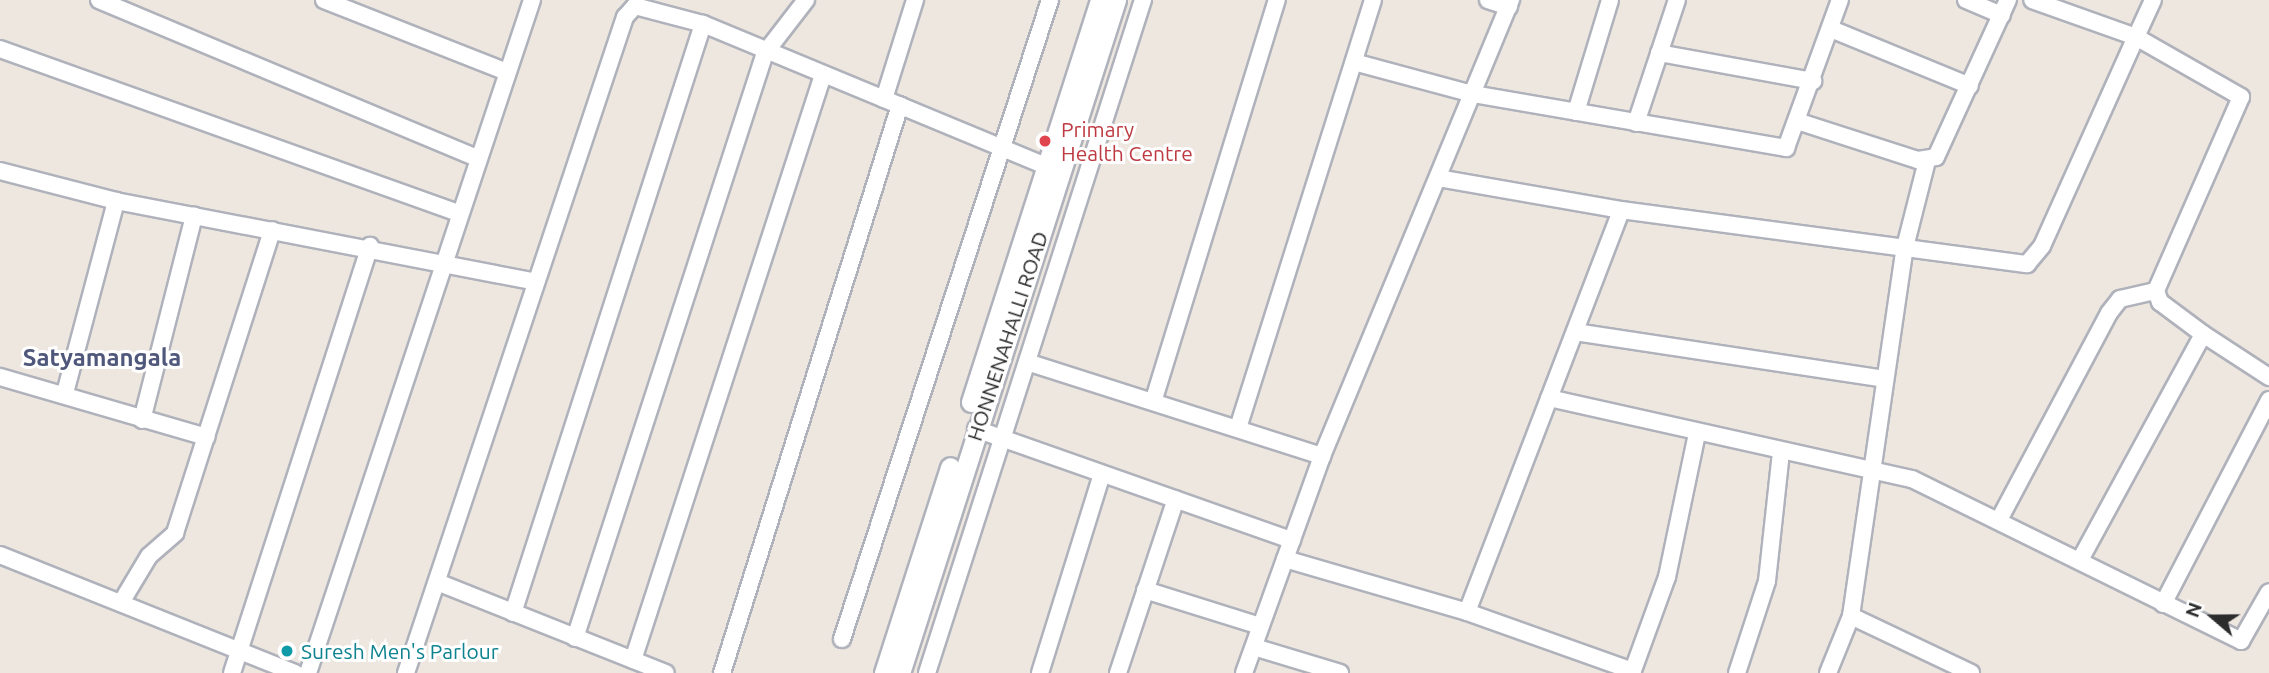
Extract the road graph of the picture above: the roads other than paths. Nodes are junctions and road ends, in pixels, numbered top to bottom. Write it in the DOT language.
graph roads {
  1 [pos="99,0"];
  2 [pos="324,0"];
  3 [pos="532,0"];
  4 [pos="806,0"];
  5 [pos="915,0"];
  6 [pos="1051,0"];
  7 [pos="1100,0"];
  8 [pos="1116,0"];
  9 [pos="1143,0"];
  10 [pos="1277,0"];
  11 [pos="1373,0"];
  12 [pos="1488,0"];
  13 [pos="1610,0"];
  14 [pos="1677,0"];
  15 [pos="1840,0"];
  16 [pos="1966,0"];
  17 [pos="2032,0"];
  18 [pos="2153,0"];
  19 [pos="628,3"];
  20 [pos="1510,3"];
  21 [pos="2005,7"];
  22 [pos="703,23"];
  23 [pos="1831,29"];
  24 [pos="2136,37"];
  25 [pos="0,49"];
  26 [pos="765,53"];
  27 [pos="1659,53"];
  28 [pos="1354,62"];
  29 [pos="507,72"];
  30 [pos="823,75"];
  31 [pos="1813,81"];
  32 [pos="1970,86"];
  33 [pos="1473,94"];
  34 [pos="884,99"];
  35 [pos="900,106"];
  36 [pos="1576,112"];
  37 [pos="1800,122"];
  38 [pos="1636,123"];
  39 [pos="1004,149"];
  40 [pos="477,158"];
  41 [pos="1927,161"];
  42 [pos="1053,170"];
  43 [pos="0,171"];
  44 [pos="1438,178"];
  45 [pos="116,201"];
  46 [pos="1621,210"];
  47 [pos="458,213"];
  48 [pos="194,216"];
  49 [pos="272,230"];
  50 [pos="370,246"];
  51 [pos="1903,251"];
  52 [pos="441,261"];
  53 [pos="536,282"];
  54 [pos="2156,291"];
  55 [pos="1575,332"];
  56 [pos="2203,334"];
  57 [pos="1027,362"];
  58 [pos="0,377"];
  59 [pos="2269,377"];
  60 [pos="1884,379"];
  61 [pos="65,393"];
  62 [pos="1549,398"];
  63 [pos="1154,400"];
  64 [pos="2269,400"];
  65 [pos="142,420"];
  66 [pos="1238,428"];
  67 [pos="976,429"];
  68 [pos="1697,433"];
  69 [pos="206,436"];
  70 [pos="1002,440"];
  71 [pos="1781,453"];
  72 [pos="1322,456"];
  73 [pos="1870,473"];
  74 [pos="1102,474"];
  75 [pos="1176,499"];
  76 [pos="2000,518"];
  77 [pos="1292,540"];
  78 [pos="0,555"];
  79 [pos="1285,559"];
  80 [pos="2080,560"];
  81 [pos="437,583"];
  82 [pos="1145,590"];
  83 [pos="2269,592"];
  84 [pos="122,601"];
  85 [pos="2162,604"];
  86 [pos="1467,612"];
  87 [pos="513,613"];
  88 [pos="1851,616"];
  89 [pos="1260,626"];
  90 [pos="575,638"];
  91 [pos="842,639"];
  92 [pos="1254,646"];
  93 [pos="239,650"];
  94 [pos="633,660"];
  95 [pos="1633,672"];
  96 [pos="232,673"];
  97 [pos="295,673"];
  98 [pos="308,673"];
  99 [pos="406,673"];
  100 [pos="666,673"];
  101 [pos="722,673"];
  102 [pos="884,673"];
  103 [pos="900,673"];
  104 [pos="927,673"];
  105 [pos="1040,673"];
  106 [pos="1118,673"];
  107 [pos="1244,673"];
  108 [pos="1340,673"];
  109 [pos="1737,673"];
  110 [pos="1828,673"];
  111 [pos="1970,673"];
  1 -- 40 [label="street"];
  2 -- 29 [label="street"];
  3 -- 29 [label="street"];
  4 -- 26 [label="street"];
  5 -- 34 [label="street"];
  6 -- 39 [label="street"];
  7 -- 42 [label="street, HONNENAHALLI ROAD"];
  8 -- 42 [label="street, HONNENAHALLI ROAD"];
  9 -- 57 [label="street"];
  10 -- 63 [label="street"];
  11 -- 28 [label="street"];
  12 -- 20 [label="street"];
  13 -- 36 [label="street"];
  14 -- 27 [label="street"];
  15 -- 23 [label="street"];
  16 -- 21 [label="street"];
  17 -- 24 [label="street"];
  18 -- 24 [label="street"];
  19 -- 22 [label="street"];
  19 -- 53 [label="street"];
  20 -- 33 [label="street"];
  21 -- 32 [label="street"];
  22 -- 26 [label="street"];
  22 -- 87 [label="street"];
  23 -- 31 [label="street"];
  23 -- 32 [label="street"];
  24 -- 51 [label="street"];
  24 -- 54 [label="street"];
  25 -- 47 [label="street"];
  26 -- 30 [label="street"];
  26 -- 90 [label="street"];
  27 -- 31 [label="street"];
  27 -- 38 [label="street"];
  28 -- 33 [label="street"];
  28 -- 66 [label="street"];
  29 -- 40 [label="street"];
  30 -- 34 [label="street"];
  30 -- 94 [label="street"];
  31 -- 37 [label="street"];
  32 -- 41 [label="street"];
  33 -- 36 [label="street"];
  33 -- 44 [label="street"];
  34 -- 35 [label="street"];
  35 -- 39 [label="street"];
  35 -- 101 [label="street"];
  36 -- 38 [label="street"];
  37 -- 38 [label="street"];
  37 -- 41 [label="street"];
  39 -- 42 [label="street"];
  39 -- 91 [label="street"];
  40 -- 47 [label="street"];
  41 -- 51 [label="street"];
  42 -- 67 [label="street, HONNENAHALLI ROAD"];
  42 -- 102 [label="street, HONNENAHALLI ROAD"];
  43 -- 45 [label="street"];
  44 -- 46 [label="street"];
  44 -- 72 [label="street"];
  45 -- 48 [label="street"];
  45 -- 61 [label="street"];
  46 -- 51 [label="street"];
  46 -- 55 [label="street"];
  47 -- 52 [label="street"];
  48 -- 49 [label="street"];
  48 -- 65 [label="street"];
  49 -- 50 [label="street"];
  49 -- 69 [label="street"];
  50 -- 52 [label="street"];
  50 -- 93 [label="street"];
  51 -- 60 [label="street"];
  52 -- 53 [label="street"];
  52 -- 98 [label="street"];
  53 -- 81 [label="street"];
  54 -- 56 [label="street"];
  54 -- 76 [label="street"];
  55 -- 60 [label="street"];
  55 -- 62 [label="street"];
  56 -- 59 [label="street"];
  56 -- 80 [label="street"];
  57 -- 63 [label="street"];
  57 -- 70 [label="street"];
  58 -- 61 [label="street"];
  60 -- 73 [label="street"];
  61 -- 65 [label="street"];
  62 -- 68 [label="street"];
  62 -- 86 [label="street"];
  63 -- 66 [label="street"];
  64 -- 85 [label="street"];
  65 -- 69 [label="street"];
  66 -- 72 [label="street"];
  67 -- 70 [label="street"];
  67 -- 103 [label="street, HONNENAHALLI ROAD"];
  68 -- 71 [label="street"];
  68 -- 95 [label="street"];
  69 -- 84 [label="street"];
  70 -- 74 [label="street"];
  70 -- 104 [label="street"];
  71 -- 73 [label="street"];
  71 -- 109 [label="street"];
  72 -- 77 [label="street"];
  73 -- 76 [label="street"];
  73 -- 88 [label="street"];
  74 -- 75 [label="street"];
  74 -- 105 [label="street"];
  75 -- 77 [label="street"];
  75 -- 82 [label="street"];
  76 -- 80 [label="street"];
  77 -- 79 [label="street"];
  78 -- 84 [label="street"];
  79 -- 86 [label="street"];
  79 -- 89 [label="street"];
  80 -- 85 [label="street"];
  81 -- 87 [label="street"];
  81 -- 99 [label="street"];
  82 -- 89 [label="street"];
  82 -- 106 [label="street"];
  83 -- 85 [label="street"];
  84 -- 93 [label="street"];
  86 -- 95 [label="street"];
  87 -- 90 [label="street"];
  88 -- 110 [label="street"];
  88 -- 111 [label="street"];
  89 -- 92 [label="street"];
  90 -- 94 [label="street"];
  92 -- 107 [label="street"];
  92 -- 108 [label="street"];
  93 -- 96 [label="street"];
  93 -- 97 [label="street"];
  94 -- 100 [label="street"];
}
